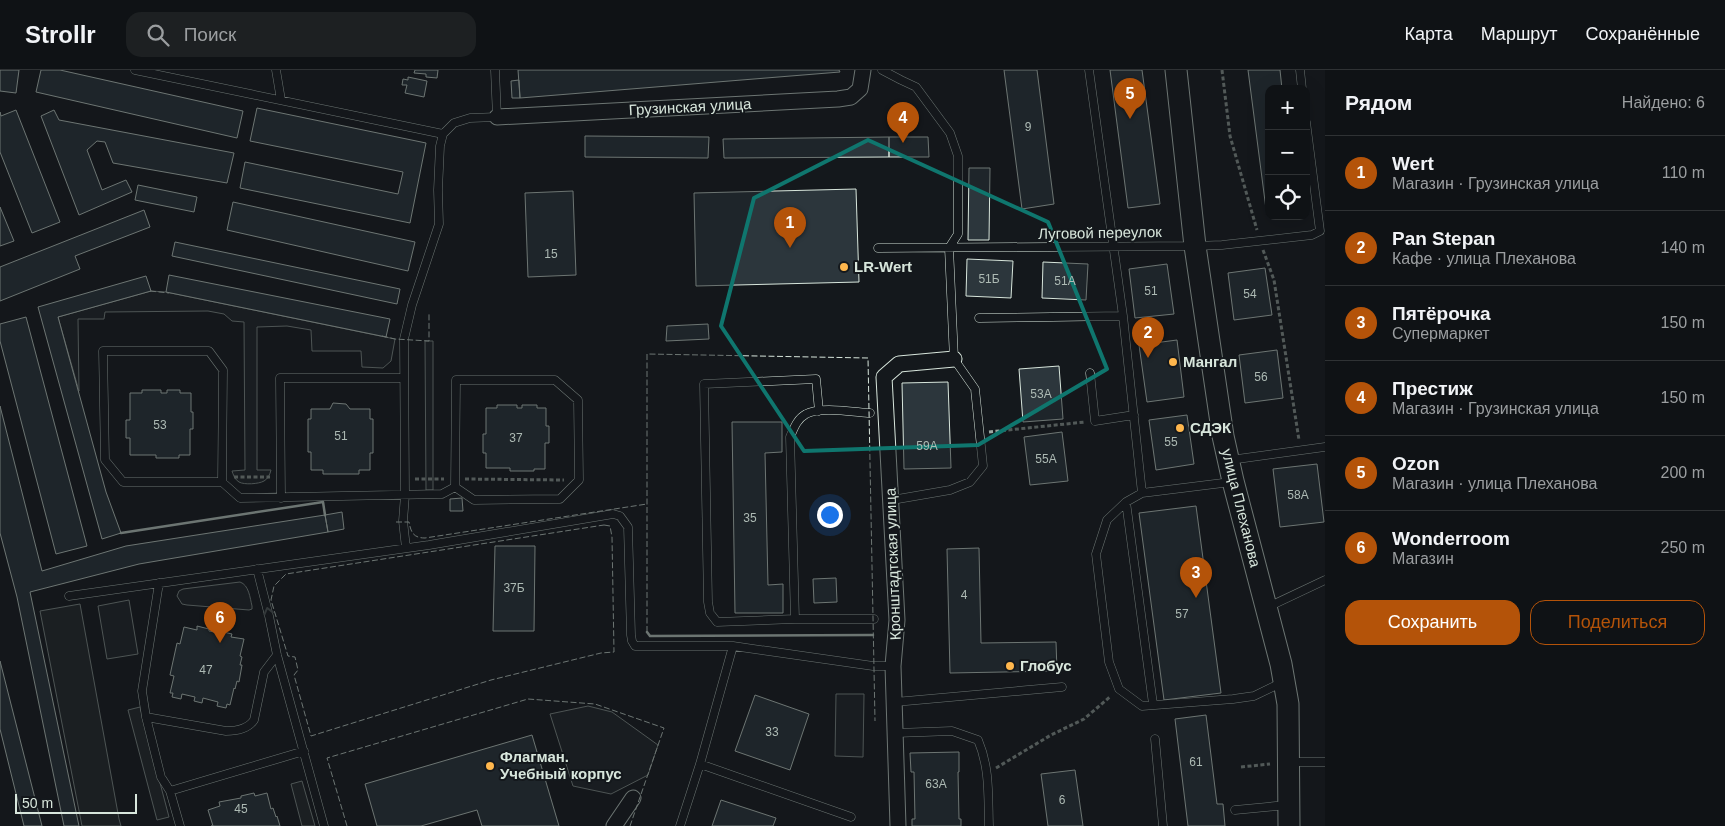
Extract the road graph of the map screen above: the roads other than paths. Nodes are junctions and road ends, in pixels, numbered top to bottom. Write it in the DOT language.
graph roads {
  1 [pos="135,70"];
  2 [pos="276,70"];
  3 [pos="495,70"];
  4 [pos="863,70"];
  5 [pos="882,70"];
  6 [pos="1089,70"];
  7 [pos="1176,70"];
  8 [pos="1186,70"];
  9 [pos="1300,70"];
  10 [pos="1302,85"];
  11 [pos="281,100"];
  12 [pos="497,117"];
  13 [pos="1307,130"];
  14 [pos="443,134"];
  15 [pos="1188,174"];
  16 [pos="1195,246"];
  17 [pos="1114,247"];
  18 [pos="878,248"];
  19 [pos="949,248"];
  20 [pos="1123,316"];
  21 [pos="979,318"];
  22 [pos="954,359"];
  23 [pos="1090,373"];
  24 [pos="404,378"];
  25 [pos="819,410"];
  26 [pos="870,413"];
  27 [pos="1134,415"];
  28 [pos="1325,447"];
  29 [pos="1228,460"];
  30 [pos="222,478"];
  31 [pos="1233,481"];
  32 [pos="455,483"];
  33 [pos="1142,493"];
  34 [pos="405,495"];
  35 [pos="281,498"];
  36 [pos="892,500"];
  37 [pos="1126,502"];
  38 [pos="406,548"];
  39 [pos="257,568"];
  40 [pos="1325,580"];
  41 [pos="159,583"];
  42 [pos="69,596"];
  43 [pos="1265,608"];
  44 [pos="795,619"];
  45 [pos="874,619"];
  46 [pos="733,646"];
  47 [pos="276,655"];
  48 [pos="893,666"];
  49 [pos="1284,681"];
  50 [pos="1062,687"];
  51 [pos="895,702"];
  52 [pos="1153,704"];
  53 [pos="146,717"];
  54 [pos="896,733"];
  55 [pos="1155,739"];
  56 [pos="304,751"];
  57 [pos="1288,762"];
  58 [pos="1325,762"];
  59 [pos="700,764"];
  60 [pos="170,791"];
  61 [pos="633,798"];
  62 [pos="1289,804"];
  63 [pos="1235,810"];
  64 [pos="851,817"];
  65 [pos="180,826"];
  66 [pos="324,826"];
  67 [pos="614,826"];
  68 [pos="680,826"];
  69 [pos="898,826"];
  70 [pos="989,826"];
  71 [pos="1163,826"];
  72 [pos="1289,826"];
  1 -- 11 [label="lane"];
  2 -- 11 [label="lane"];
  3 -- 12 [label="lane"];
  4 -- 12 [label="street, Грузинская улица"];
  5 -- 19 [label="lane"];
  6 -- 17 [label="lane"];
  7 -- 15 [label="main road, улица Плеханова"];
  8 -- 15 [label="main road"];
  9 -- 10 [label="lane"];
  11 -- 14 [label="lane"];
  12 -- 14 [label="lane"];
  13 -- 16 [label="lane, Луговой переулок"];
  14 -- 24 [label="lane"];
  15 -- 16 [label="main road, улица Плеханова"];
  16 -- 17 [label="lane, Луговой переулок"];
  16 -- 29 [label="main road, улица Плеханова"];
  17 -- 19 [label="lane, Луговой переулок"];
  17 -- 20 [label="lane"];
  18 -- 19 [label="lane, Луговой переулок"];
  19 -- 22 [label="lane"];
  20 -- 21 [label="lane"];
  20 -- 27 [label="lane"];
  22 -- 36 [label="street, Кронштадтская улица"];
  22 -- 36 [label="lane"];
  23 -- 27 [label="lane"];
  24 -- 34 [label="lane"];
  24 -- 35 [label="lane"];
  25 -- 26 [label="lane"];
  25 -- 44 [label="lane"];
  25 -- 44 [label="lane"];
  27 -- 33 [label="lane"];
  28 -- 29 [label="lane"];
  29 -- 31 [label="main road, улица Плеханова"];
  30 -- 30 [label="lane"];
  30 -- 35 [label="lane"];
  31 -- 33 [label="lane"];
  31 -- 43 [label="main road, улица Плеханова"];
  32 -- 32 [label="lane"];
  32 -- 34 [label="lane"];
  33 -- 37 [label="lane"];
  34 -- 35 [label="lane"];
  34 -- 38 [label="lane"];
  36 -- 48 [label="street, Кронштадтская улица"];
  37 -- 52 [label="lane"];
  37 -- 52 [label="lane"];
  38 -- 39 [label="lane"];
  38 -- 46 [label="lane"];
  39 -- 41 [label="lane"];
  47 -- 39 [label="lane, one-way"];
  40 -- 43 [label="lane"];
  41 -- 42 [label="lane"];
  41 -- 53 [label="lane"];
  43 -- 49 [label="main road, улица Плеханова"];
  44 -- 45 [label="lane"];
  46 -- 48 [label="lane"];
  46 -- 59 [label="lane"];
  47 -- 53 [label="lane"];
  47 -- 56 [label="lane"];
  48 -- 51 [label="street, Кронштадтская улица"];
  49 -- 52 [label="lane"];
  49 -- 57 [label="main road, улица Плеханова"];
  50 -- 51 [label="lane"];
  51 -- 54 [label="street, Кронштадтская улица"];
  53 -- 60 [label="lane"];
  54 -- 69 [label="street, Кронштадтская улица"];
  54 -- 70 [label="lane"];
  55 -- 71 [label="lane"];
  56 -- 60 [label="lane"];
  56 -- 66 [label="lane"];
  57 -- 58 [label="lane"];
  57 -- 62 [label="main road, улица Плеханова"];
  59 -- 64 [label="lane"];
  59 -- 68 [label="lane"];
  60 -- 65 [label="lane"];
  61 -- 67 [label="street"];
  62 -- 63 [label="lane"];
  62 -- 72 [label="main road, улица Плеханова"];
}
